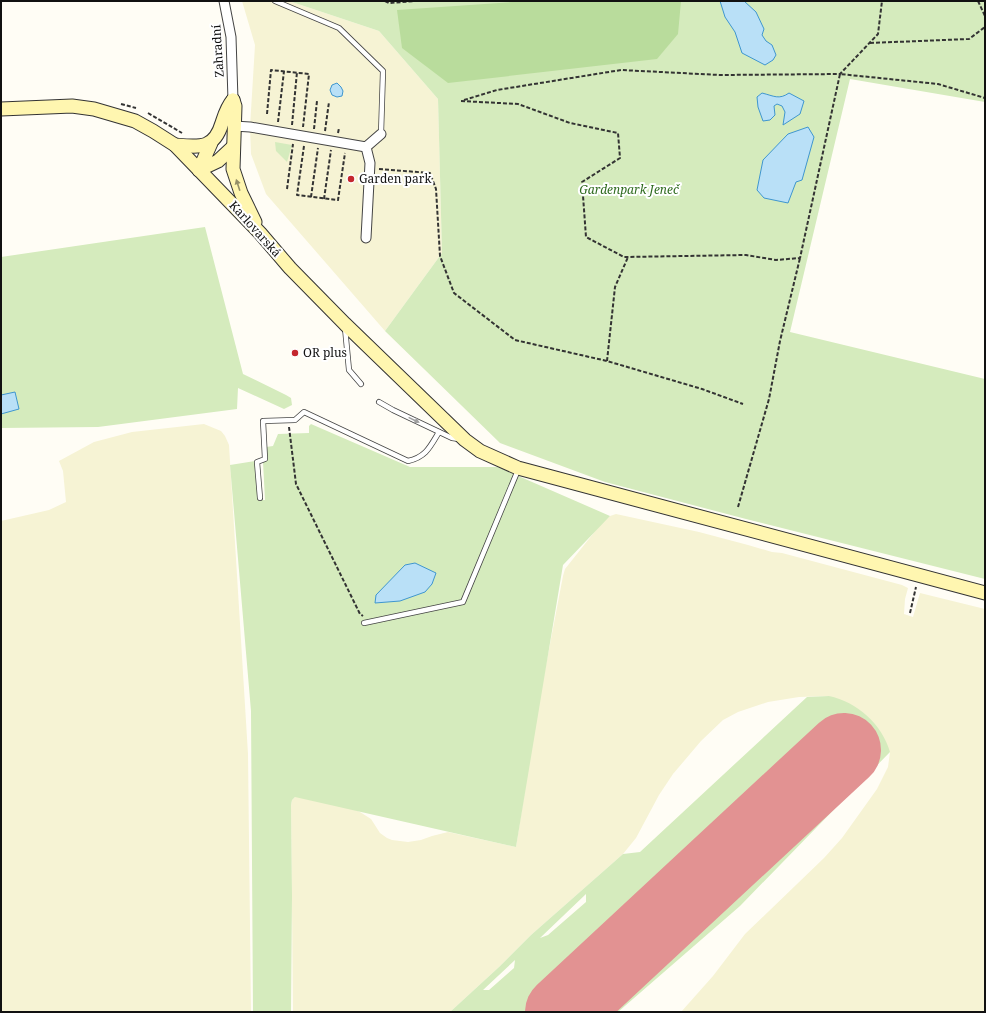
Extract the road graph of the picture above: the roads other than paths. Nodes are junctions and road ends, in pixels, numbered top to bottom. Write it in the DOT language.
graph roads {
  1 [pos="224,1"];
  2 [pos="275,1"];
  3 [pos="233,100"];
  4 [pos="1,109"];
  5 [pos="234,126"];
  6 [pos="381,134"];
  7 [pos="211,143"];
  8 [pos="175,145"];
  9 [pos="234,147"];
  10 [pos="366,147"];
  11 [pos="199,170"];
  12 [pos="260,233"];
  13 [pos="366,238"];
  14 [pos="345,324"];
  15 [pos="361,384"];
  16 [pos="379,402"];
  17 [pos="439,432"];
  18 [pos="465,440"];
  19 [pos="518,468"];
  20 [pos="260,498"];
  21 [pos="985,593"];
  22 [pos="364,623"];
  1 -- 3 [label="street, Zahradní"];
  2 -- 6 [label="lane"];
  3 -- 5 [label="main road"];
  3 -- 7 [label="main road"];
  4 -- 8 [label="main road, Karlovarská"];
  5 -- 9 [label="main road"];
  5 -- 10 [label="street"];
  6 -- 10 [label="street"];
  7 -- 8 [label="main road"];
  7 -- 11 [label="main road"];
  8 -- 11 [label="main road, Karlovarská"];
  9 -- 11 [label="main road"];
  12 -- 9 [label="main road, one-way"];
  10 -- 13 [label="street"];
  11 -- 12 [label="main road, Karlovarská"];
  12 -- 14 [label="main road, Karlovarská"];
  14 -- 15 [label="lane"];
  14 -- 18 [label="main road, Karlovarská"];
  16 -- 17 [label="lane, one-way"];
  17 -- 18 [label="lane"];
  17 -- 20 [label="lane"];
  18 -- 19 [label="main road, Karlovarská"];
  19 -- 21 [label="main road, Karlovarská"];
  19 -- 22 [label="lane"];
}
